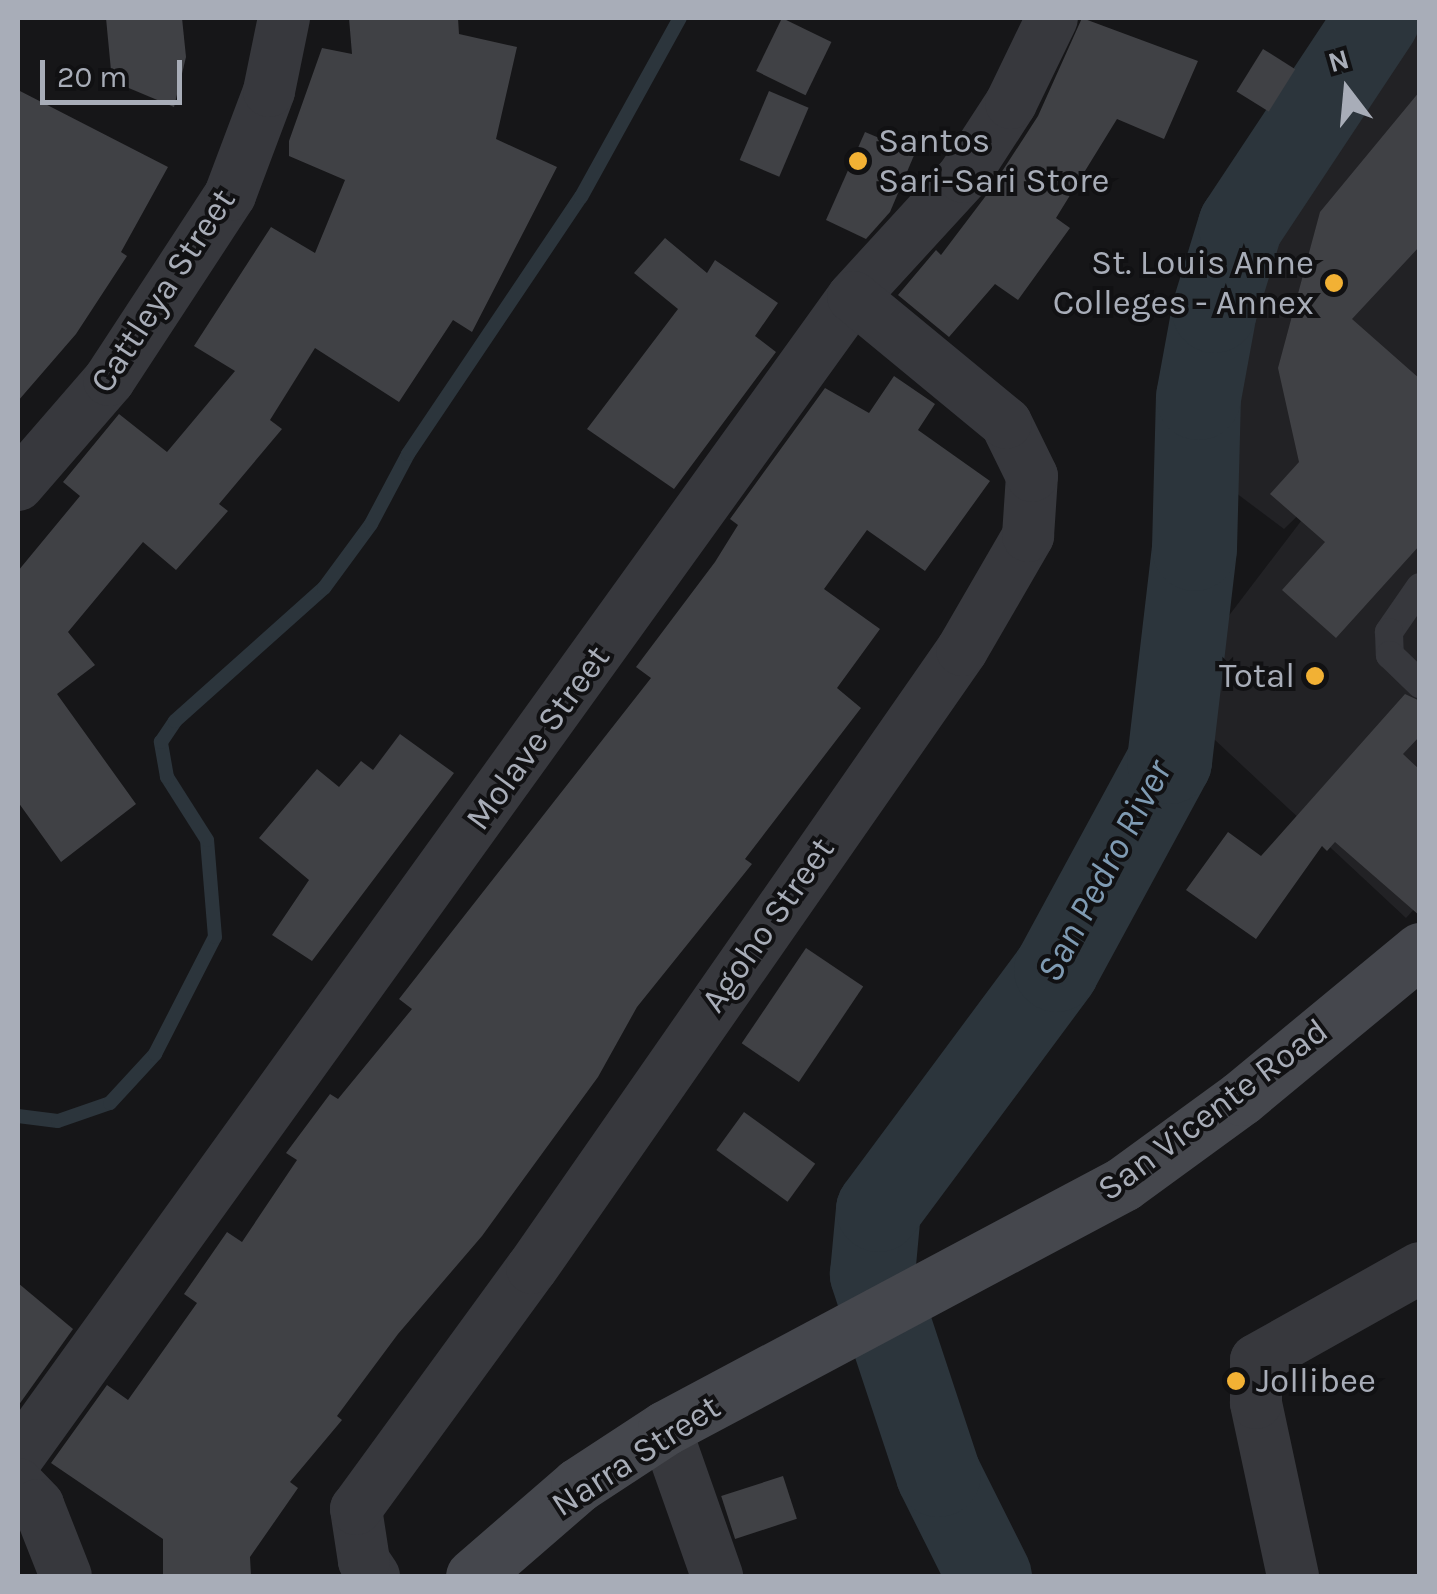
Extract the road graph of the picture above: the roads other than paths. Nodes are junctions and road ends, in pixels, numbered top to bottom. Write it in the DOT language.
graph roads {
  1 [pos="284,18"];
  2 [pos="1052,18"];
  3 [pos="854,297"];
  4 [pos="18,485"];
  5 [pos="1420,586"];
  6 [pos="1420,684"];
  7 [pos="1420,950"];
  8 [pos="1420,1268"];
  9 [pos="758,1380"];
  10 [pos="665,1428"];
  11 [pos="18,1457"];
  12 [pos="18,1484"];
  13 [pos="66,1576"];
  14 [pos="374,1576"];
  15 [pos="472,1576"];
  16 [pos="717,1576"];
  17 [pos="1293,1576"];
  1 -- 4 [label="street, Cattleya Street"];
  2 -- 3 [label="street, Molave Street"];
  3 -- 11 [label="street, Molave Street"];
  3 -- 14 [label="street, Agoho Street"];
  5 -- 6 [label="lane"];
  7 -- 9 [label="main road, San Vicente Road"];
  8 -- 17 [label="street"];
  9 -- 10 [label="main road, Narra Street"];
  10 -- 15 [label="main road, Narra Street"];
  10 -- 16 [label="street"];
  12 -- 13 [label="street"];
}
